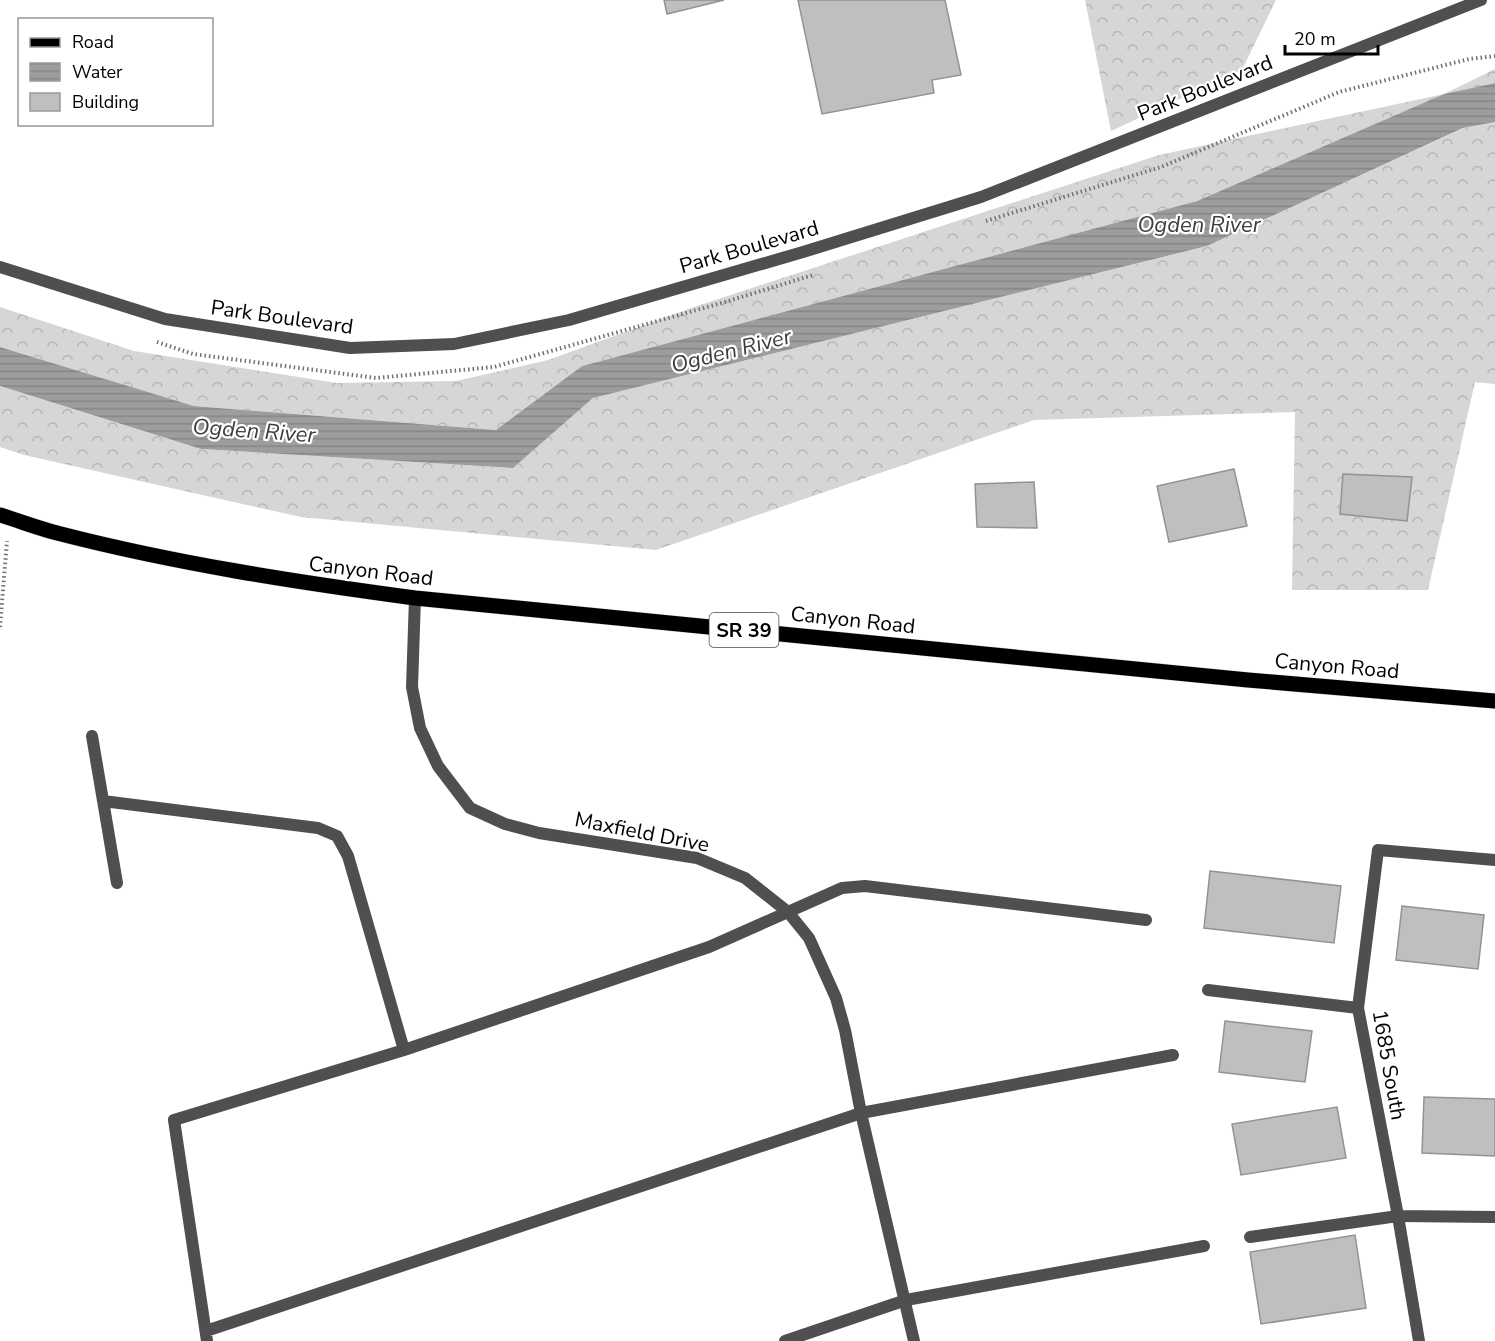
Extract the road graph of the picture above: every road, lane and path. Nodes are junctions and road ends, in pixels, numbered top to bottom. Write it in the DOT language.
graph roads {
  1 [pos="1481,0"];
  2 [pos="1495,56"];
  3 [pos="1339,92"];
  4 [pos="0,267"];
  5 [pos="4,516"];
  6 [pos="415,598"];
  7 [pos="0,627"];
  8 [pos="1495,701"];
  9 [pos="92,736"];
  10 [pos="103,801"];
  11 [pos="1495,860"];
  12 [pos="117,883"];
  13 [pos="788,912"];
  14 [pos="1146,920"];
  15 [pos="1208,990"];
  16 [pos="1358,1008"];
  17 [pos="404,1050"];
  18 [pos="1173,1055"];
  19 [pos="861,1113"];
  20 [pos="1398,1216"];
  21 [pos="1495,1217"];
  22 [pos="1250,1237"];
  23 [pos="1204,1246"];
  24 [pos="906,1300"];
  25 [pos="207,1336"];
  26 [pos="785,1341"];
  27 [pos="914,1341"];
  28 [pos="1419,1341"];
  1 -- 4 [label="street, Park Boulevard"];
  2 -- 3 [label="path"];
  5 -- 6 [label="main road, Canyon Road / SR 39"];
  5 -- 7 [label="path"];
  6 -- 8 [label="main road, Canyon Road / SR 39"];
  6 -- 13 [label="street, Maxfield Drive"];
  9 -- 10 [label="street"];
  10 -- 12 [label="street"];
  10 -- 17 [label="street"];
  11 -- 16 [label="street, 1685 South"];
  13 -- 14 [label="street"];
  13 -- 17 [label="street"];
  13 -- 19 [label="street, Maxfield Drive"];
  15 -- 16 [label="street"];
  16 -- 20 [label="street, 1685 South"];
  17 -- 25 [label="street"];
  18 -- 19 [label="street"];
  19 -- 24 [label="street, Maxfield Drive"];
  19 -- 25 [label="street"];
  20 -- 21 [label="street"];
  20 -- 22 [label="street"];
  20 -- 28 [label="street, 1685 South"];
  23 -- 24 [label="street"];
  24 -- 26 [label="street"];
  24 -- 27 [label="street, Maxfield Drive"];
}
